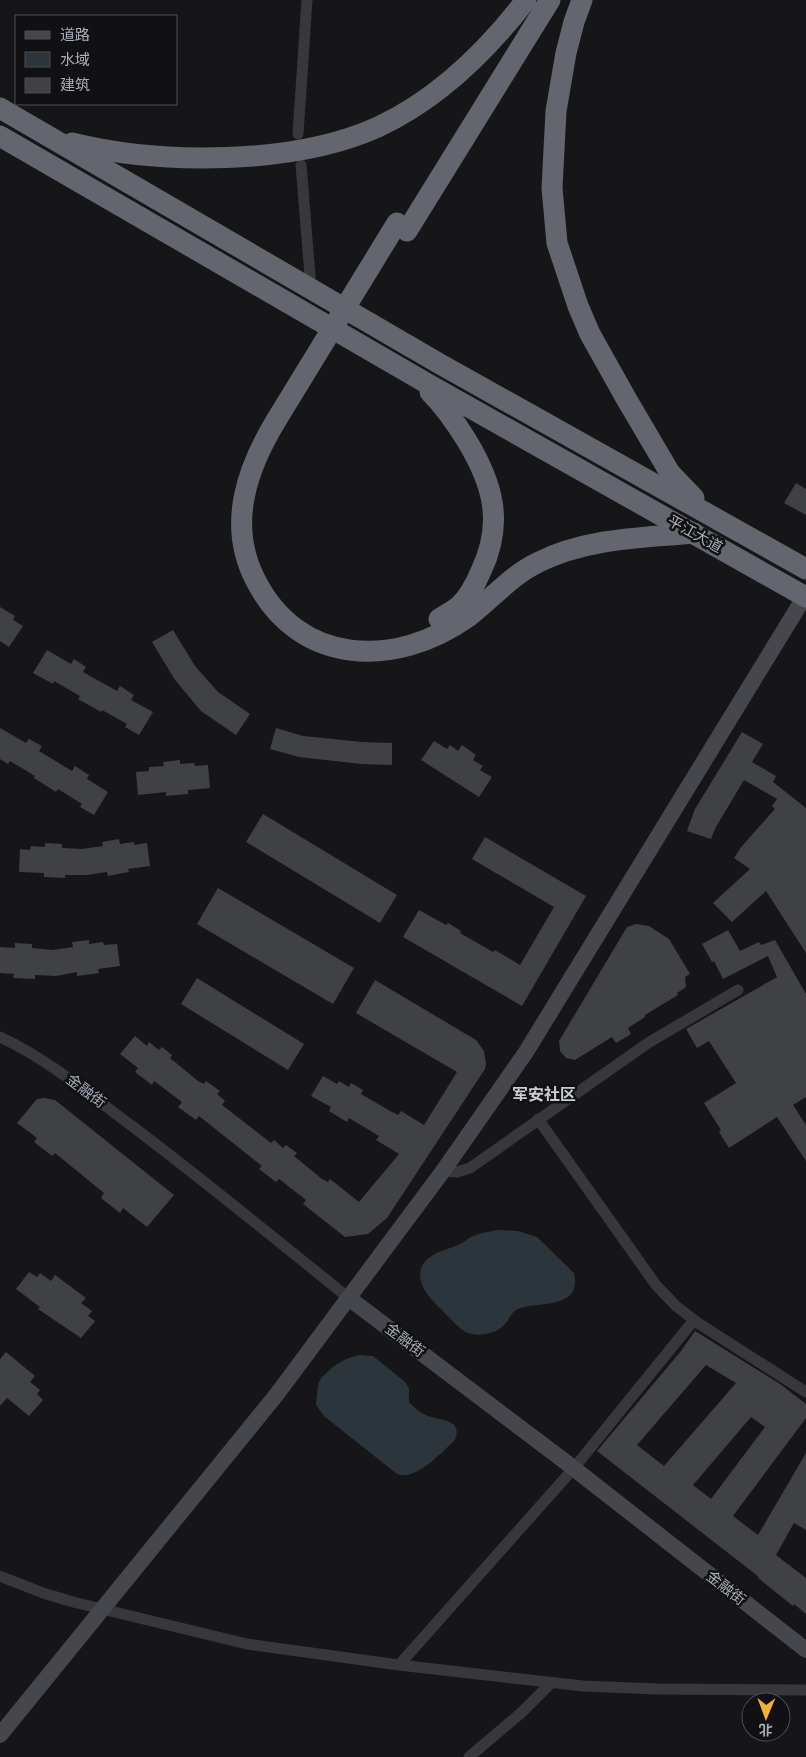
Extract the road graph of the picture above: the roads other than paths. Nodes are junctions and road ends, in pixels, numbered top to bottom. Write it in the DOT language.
graph roads {
  1 [pos="307,0"];
  2 [pos="526,0"];
  3 [pos="535,0"];
  4 [pos="550,0"];
  5 [pos="582,0"];
  6 [pos="0,108"];
  7 [pos="298,134"];
  8 [pos="0,136"];
  9 [pos="53,139"];
  10 [pos="301,165"];
  11 [pos="402,227"];
  12 [pos="311,288"];
  13 [pos="412,375"];
  14 [pos="283,423"];
  15 [pos="712,516"];
  16 [pos="694,533"];
  17 [pos="806,569"];
  18 [pos="805,596"];
  19 [pos="738,990"];
  20 [pos="0,1037"];
  21 [pos="538,1119"];
  22 [pos="443,1171"];
  23 [pos="350,1299"];
  24 [pos="694,1320"];
  25 [pos="806,1392"];
  26 [pos="574,1468"];
  27 [pos="0,1576"];
  28 [pos="102,1610"];
  29 [pos="806,1650"];
  30 [pos="399,1665"];
  31 [pos="551,1683"];
  32 [pos="806,1690"];
  33 [pos="0,1736"];
  34 [pos="469,1757"];
  1 -- 7 [label="street"];
  2 -- 9 [label="highway"];
  3 -- 11 [label="highway"];
  4 -- 11 [label="highway"];
  5 -- 15 [label="highway"];
  6 -- 9 [label="highway, 平江大道"];
  8 -- 13 [label="highway"];
  9 -- 12 [label="highway, 平江大道"];
  10 -- 12 [label="street"];
  11 -- 14 [label="highway, bridge"];
  12 -- 15 [label="highway, 平江大道"];
  13 -- 14 [label="highway"];
  13 -- 16 [label="highway, 平江大道"];
  14 -- 16 [label="highway"];
  15 -- 17 [label="highway, 平江大道"];
  16 -- 18 [label="highway, 平江大道"];
  18 -- 22 [label="street"];
  19 -- 21 [label="street"];
  20 -- 23 [label="street, 金融街"];
  21 -- 22 [label="street"];
  21 -- 24 [label="street"];
  22 -- 23 [label="street"];
  23 -- 26 [label="street, 金融街"];
  23 -- 28 [label="street"];
  24 -- 25 [label="street"];
  24 -- 26 [label="street"];
  26 -- 29 [label="street, 金融街"];
  26 -- 30 [label="street"];
  27 -- 28 [label="street"];
  28 -- 30 [label="street"];
  28 -- 33 [label="street"];
  30 -- 31 [label="street"];
  31 -- 32 [label="street"];
  31 -- 34 [label="street"];
}
